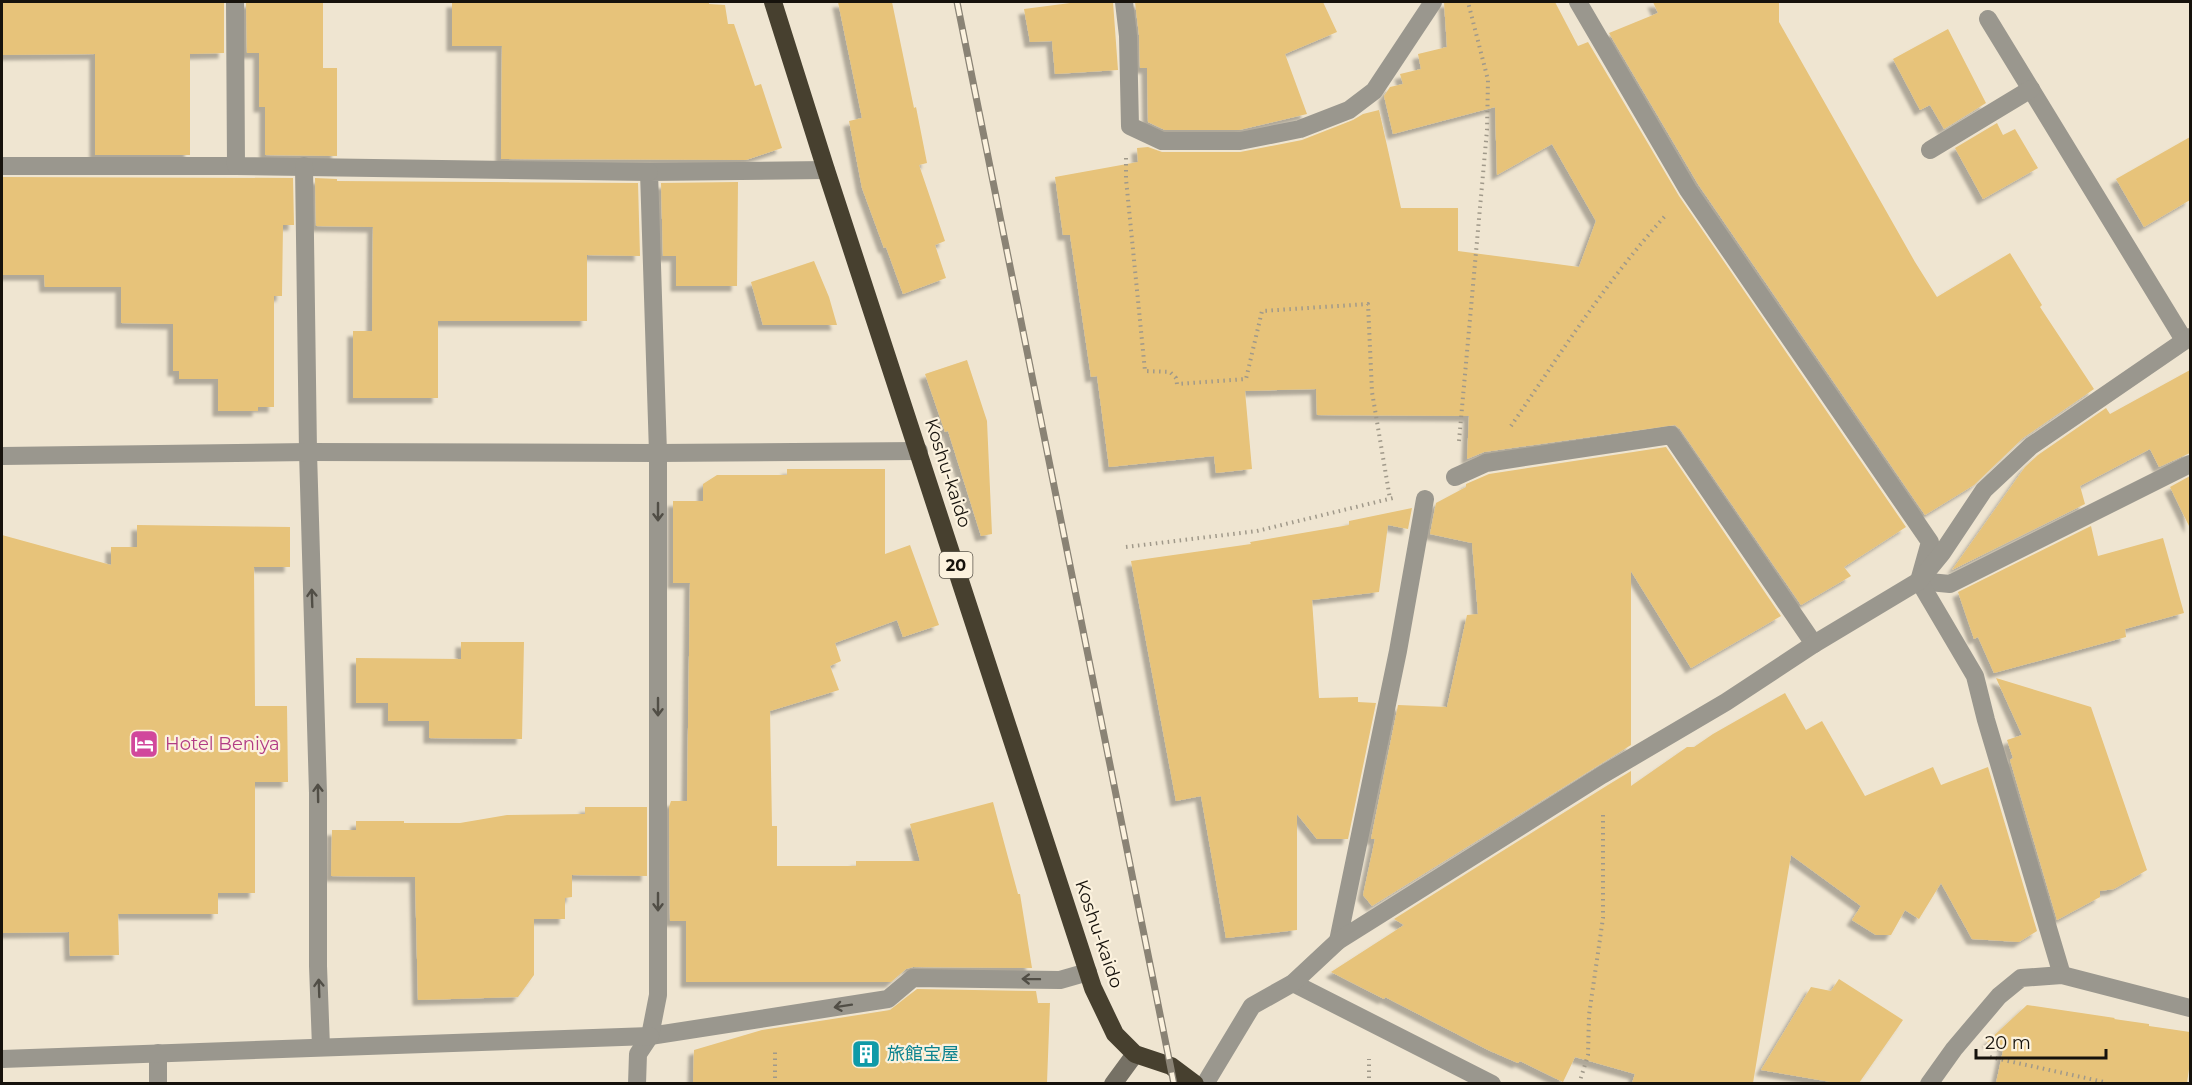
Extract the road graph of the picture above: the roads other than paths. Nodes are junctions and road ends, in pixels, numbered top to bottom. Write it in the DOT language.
graph roads {
  1 [pos="234,2"];
  2 [pos="773,2"];
  3 [pos="1124,2"];
  4 [pos="1433,2"];
  5 [pos="1578,2"];
  6 [pos="1988,19"];
  7 [pos="2031,89"];
  8 [pos="1930,150"];
  9 [pos="2,166"];
  10 [pos="236,166"];
  11 [pos="304,166"];
  12 [pos="826,170"];
  13 [pos="649,172"];
  14 [pos="2187,338"];
  15 [pos="919,451"];
  16 [pos="308,452"];
  17 [pos="658,453"];
  18 [pos="2,456"];
  19 [pos="2190,464"];
  20 [pos="1455,477"];
  21 [pos="1425,499"];
  22 [pos="1919,581"];
  23 [pos="1814,644"];
  24 [pos="1338,941"];
  25 [pos="1088,972"];
  26 [pos="2061,975"];
  27 [pos="1293,983"];
  28 [pos="2190,1008"];
  29 [pos="650,1036"];
  30 [pos="321,1047"];
  31 [pos="158,1053"];
  32 [pos="1135,1054"];
  33 [pos="2,1059"];
  34 [pos="158,1083"];
  35 [pos="637,1083"];
  36 [pos="1113,1083"];
  37 [pos="1195,1083"];
  38 [pos="1205,1083"];
  39 [pos="1492,1083"];
  40 [pos="1929,1083"];
  1 -- 10 [label="street"];
  2 -- 12 [label="highway, Koshu-kaido / 20"];
  3 -- 4 [label="street"];
  5 -- 22 [label="street"];
  6 -- 7 [label="street"];
  7 -- 8 [label="street"];
  7 -- 14 [label="street"];
  9 -- 10 [label="street"];
  10 -- 11 [label="street"];
  11 -- 13 [label="street"];
  11 -- 16 [label="street"];
  12 -- 13 [label="street"];
  12 -- 15 [label="highway, Koshu-kaido / 20"];
  13 -- 17 [label="street"];
  14 -- 22 [label="street"];
  15 -- 17 [label="street"];
  15 -- 25 [label="highway, Koshu-kaido / 20"];
  16 -- 17 [label="street"];
  16 -- 18 [label="street"];
  30 -- 16 [label="street, one-way"];
  17 -- 29 [label="street, one-way"];
  19 -- 22 [label="street"];
  20 -- 23 [label="street"];
  21 -- 24 [label="street"];
  22 -- 23 [label="street"];
  22 -- 26 [label="street"];
  23 -- 24 [label="street"];
  24 -- 27 [label="street"];
  25 -- 29 [label="street, one-way"];
  25 -- 32 [label="highway, Koshu-kaido / 20"];
  26 -- 28 [label="street"];
  26 -- 40 [label="street"];
  27 -- 38 [label="street"];
  27 -- 39 [label="street"];
  29 -- 30 [label="street"];
  29 -- 35 [label="street"];
  30 -- 31 [label="street"];
  31 -- 33 [label="street"];
  31 -- 34 [label="street"];
  32 -- 36 [label="street"];
  32 -- 37 [label="highway, Koshu-kaido / 20"];
}
